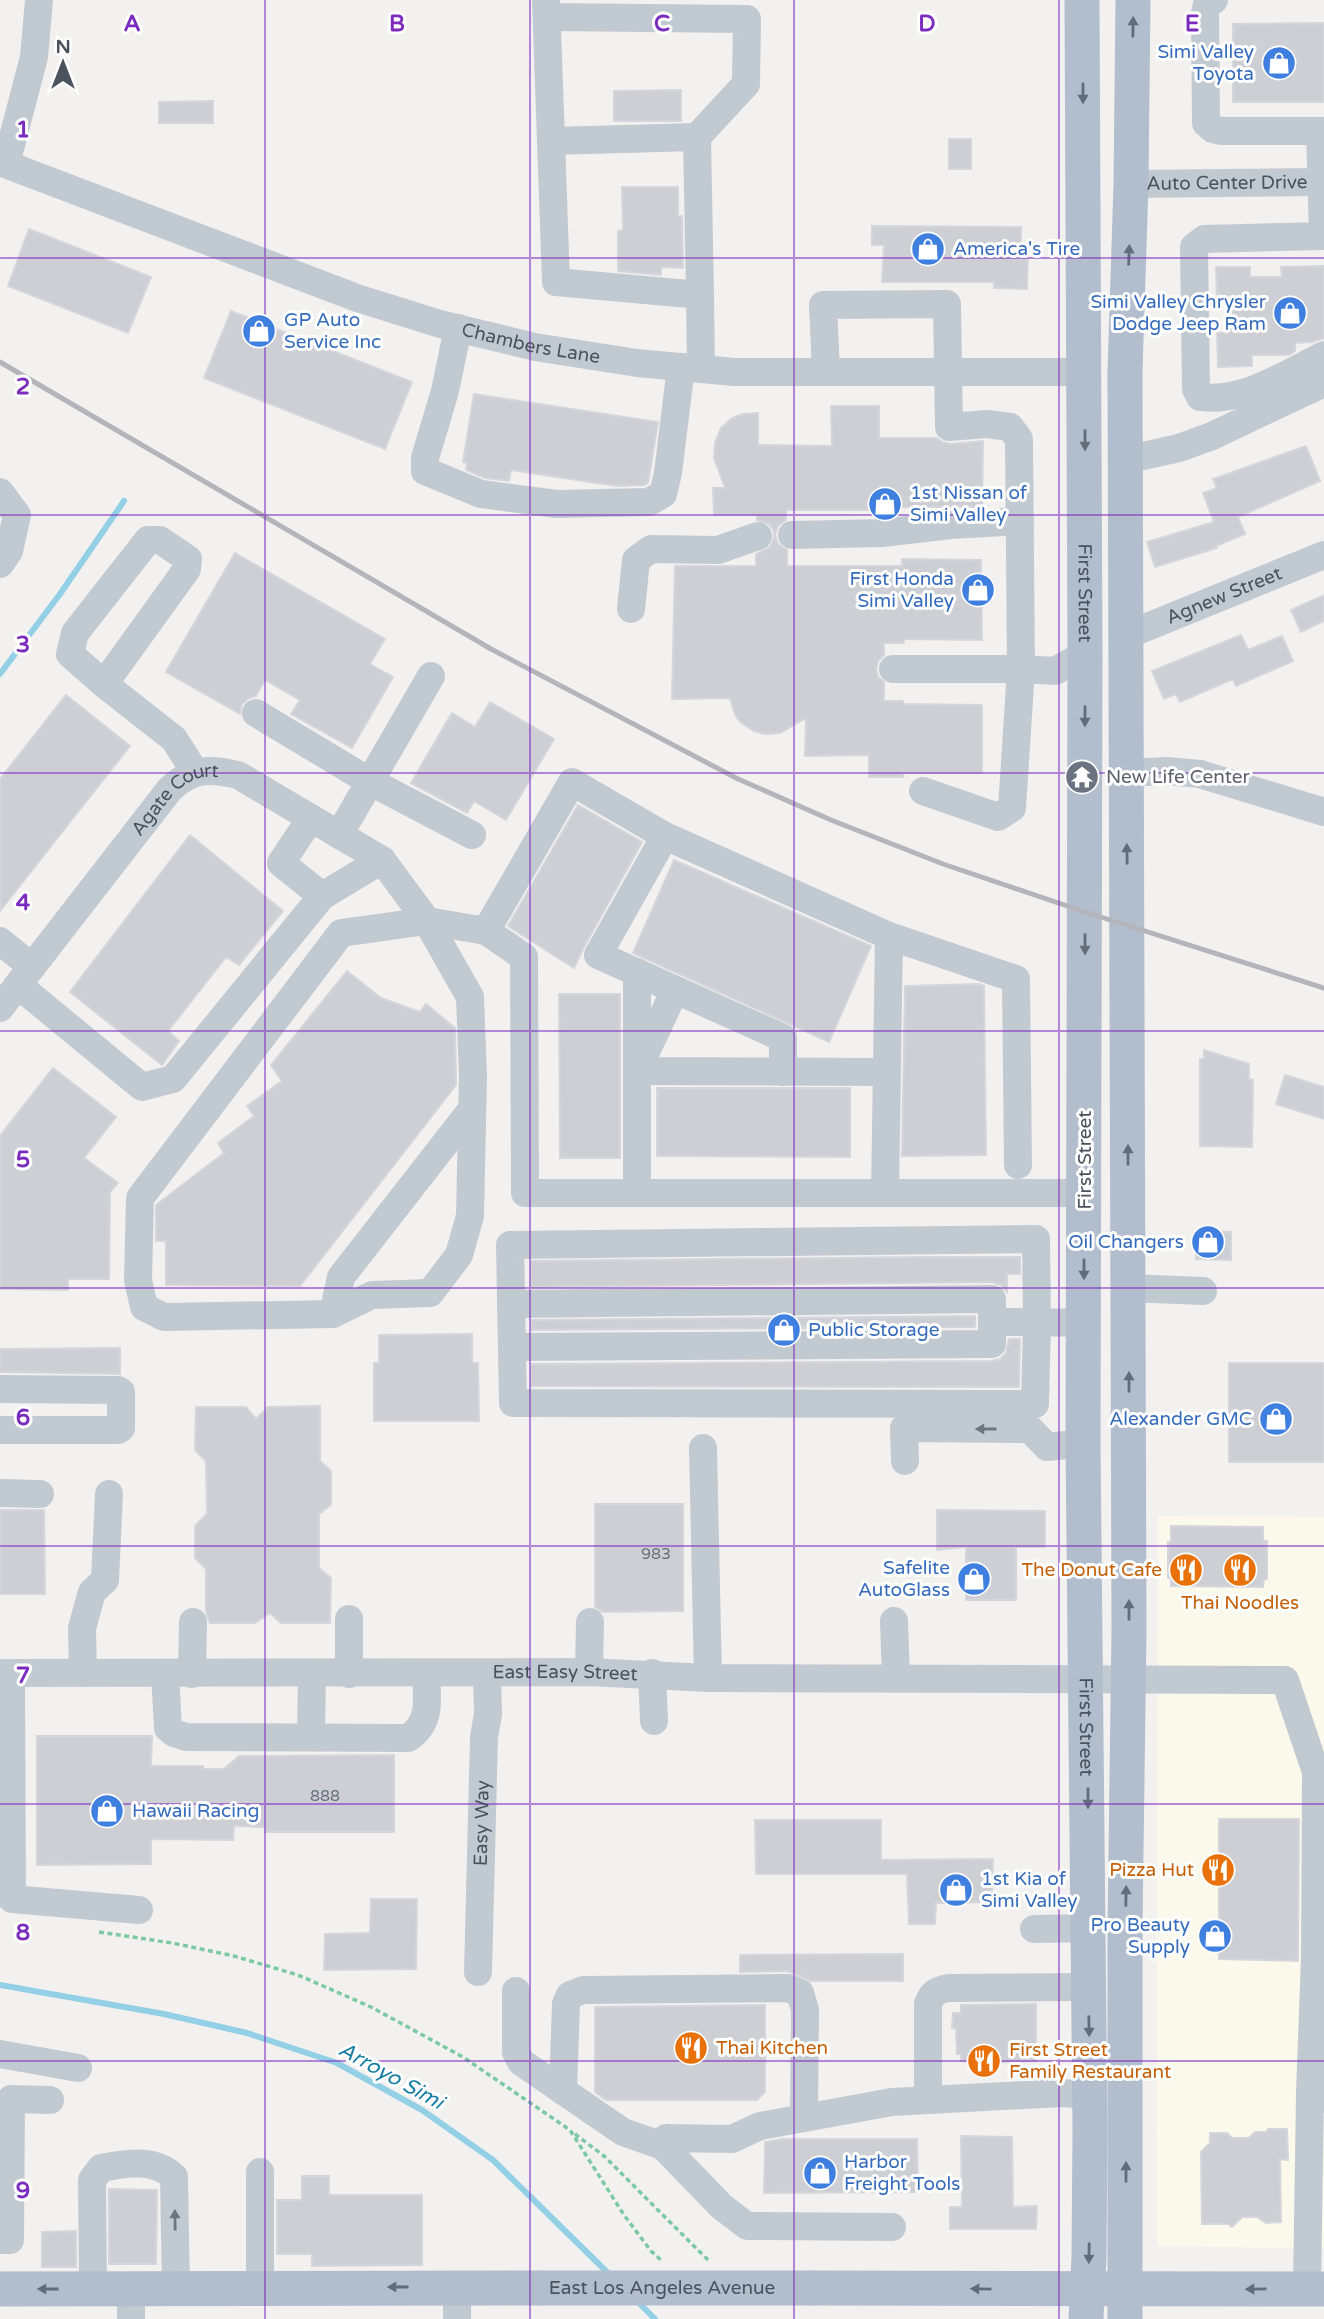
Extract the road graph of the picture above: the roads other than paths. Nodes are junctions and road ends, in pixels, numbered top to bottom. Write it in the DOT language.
graph roads {
  1 [pos="39,0"];
  2 [pos="1082,0"];
  3 [pos="1133,0"];
  4 [pos="1214,0"];
  5 [pos="547,9"];
  6 [pos="1322,131"];
  7 [pos="698,137"];
  8 [pos="551,141"];
  9 [pos="3,163"];
  10 [pos="1322,182"];
  11 [pos="1131,184"];
  12 [pos="701,295"];
  13 [pos="458,328"];
  14 [pos="1324,355"];
  15 [pos="691,368"];
  16 [pos="948,371"];
  17 [pos="826,372"];
  18 [pos="1085,372"];
  19 [pos="1125,372"];
  20 [pos="1324,383"];
  21 [pos="1125,460"];
  22 [pos="0,492"];
  23 [pos="1020,521"];
  24 [pos="792,535"];
  25 [pos="758,536"];
  26 [pos="1324,555"];
  27 [pos="0,564"];
  28 [pos="631,609"];
  29 [pos="1125,636"];
  30 [pos="1085,654"];
  31 [pos="893,669"];
  32 [pos="1021,669"];
  33 [pos="430,676"];
  34 [pos="104,684"];
  35 [pos="256,713"];
  36 [pos="195,772"];
  37 [pos="1126,773"];
  38 [pos="369,781"];
  39 [pos="923,790"];
  40 [pos="1324,812"];
  41 [pos="311,818"];
  42 [pos="339,835"];
  43 [pos="472,835"];
  44 [pos="665,836"];
  45 [pos="382,860"];
  46 [pos="322,895"];
  47 [pos="427,920"];
  48 [pos="486,931"];
  49 [pos="889,936"];
  50 [pos="0,941"];
  51 [pos="637,972"];
  52 [pos="25,976"];
  53 [pos="675,990"];
  54 [pos="0,1008"];
  55 [pos="637,1071"];
  56 [pos="783,1072"];
  57 [pos="886,1072"];
  58 [pos="472,1109"];
  59 [pos="1018,1165"];
  60 [pos="636,1193"];
  61 [pos="885,1193"];
  62 [pos="1085,1193"];
  63 [pos="1129,1288"];
  64 [pos="1203,1290"];
  65 [pos="511,1304"];
  66 [pos="333,1314"];
  67 [pos="992,1322"];
  68 [pos="1037,1322"];
  69 [pos="1084,1323"];
  70 [pos="512,1347"];
  71 [pos="0,1389"];
  72 [pos="0,1430"];
  73 [pos="1083,1443"];
  74 [pos="703,1448"];
  75 [pos="905,1461"];
  76 [pos="0,1493"];
  77 [pos="40,1494"];
  78 [pos="109,1494"];
  79 [pos="349,1619"];
  80 [pos="894,1621"];
  81 [pos="192,1622"];
  82 [pos="590,1622"];
  83 [pos="589,1672"];
  84 [pos="6,1673"];
  85 [pos="83,1673"];
  86 [pos="486,1673"];
  87 [pos="652,1673"];
  88 [pos="179,1674"];
  89 [pos="312,1674"];
  90 [pos="349,1674"];
  91 [pos="426,1674"];
  92 [pos="708,1678"];
  93 [pos="896,1678"];
  94 [pos="1086,1678"];
  95 [pos="1129,1678"];
  96 [pos="654,1721"];
  97 [pos="311,1737"];
  98 [pos="6,1898"];
  99 [pos="139,1910"];
  100 [pos="1088,1928"];
  101 [pos="1034,1929"];
  102 [pos="1320,1956"];
  103 [pos="478,1972"];
  104 [pos="1088,1987"];
  105 [pos="516,1991"];
  106 [pos="0,2054"];
  107 [pos="78,2068"];
  108 [pos="563,2091"];
  109 [pos="1089,2095"];
  110 [pos="1317,2097"];
  111 [pos="50,2099"];
  112 [pos="928,2100"];
  113 [pos="804,2118"];
  114 [pos="663,2146"];
  115 [pos="260,2172"];
  116 [pos="892,2227"];
  117 [pos="0,2240"];
  118 [pos="176,2288"];
  119 [pos="260,2288"];
  120 [pos="0,2289"];
  121 [pos="93,2289"];
  122 [pos="1315,2289"];
  123 [pos="457,2303"];
  124 [pos="131,2304"];
  125 [pos="1086,2304"];
  126 [pos="1125,2304"];
  1 -- 9 [label="street"];
  2 -- 18 [label="main road, First Street, one-way"];
  11 -- 3 [label="main road, one-way"];
  4 -- 6 [label="street"];
  5 -- 7 [label="street"];
  5 -- 8 [label="street"];
  6 -- 10 [label="street"];
  7 -- 8 [label="street"];
  7 -- 12 [label="street"];
  8 -- 12 [label="street"];
  9 -- 13 [label="street, Chambers Lane"];
  10 -- 11 [label="street, Auto Center Drive"];
  10 -- 14 [label="street"];
  19 -- 11 [label="main road, one-way"];
  12 -- 15 [label="street"];
  13 -- 15 [label="street, Chambers Lane"];
  13 -- 15 [label="street"];
  15 -- 17 [label="street, Chambers Lane"];
  16 -- 17 [label="street, Chambers Lane"];
  16 -- 17 [label="street"];
  16 -- 18 [label="street, Chambers Lane"];
  16 -- 23 [label="street"];
  18 -- 19 [label="main road"];
  18 -- 30 [label="main road, First Street, one-way"];
  19 -- 21 [label="main road, First Street"];
  20 -- 21 [label="street"];
  21 -- 29 [label="main road, First Street"];
  22 -- 27 [label="street"];
  23 -- 24 [label="street"];
  23 -- 32 [label="street"];
  25 -- 28 [label="street"];
  26 -- 29 [label="street, Agnew Street"];
  29 -- 30 [label="main road"];
  29 -- 37 [label="main road, First Street"];
  30 -- 32 [label="street"];
  30 -- 62 [label="main road, First Street, one-way"];
  31 -- 32 [label="street"];
  32 -- 39 [label="street"];
  33 -- 38 [label="street"];
  34 -- 34 [label="street"];
  34 -- 36 [label="street"];
  35 -- 38 [label="street"];
  36 -- 41 [label="street, Agate Court"];
  36 -- 52 [label="street, Agate Court"];
  37 -- 40 [label="street"];
  63 -- 37 [label="main road, First Street, one-way"];
  38 -- 42 [label="street"];
  38 -- 43 [label="street"];
  41 -- 42 [label="street, Agate Court"];
  41 -- 46 [label="street"];
  42 -- 45 [label="street, Agate Court"];
  44 -- 48 [label="street"];
  44 -- 49 [label="street"];
  44 -- 51 [label="street"];
  45 -- 46 [label="street"];
  45 -- 47 [label="street, Agate Court"];
  46 -- 52 [label="street"];
  47 -- 48 [label="street"];
  47 -- 58 [label="street, Agate Court"];
  47 -- 66 [label="street"];
  48 -- 60 [label="street"];
  49 -- 57 [label="street"];
  49 -- 59 [label="street"];
  50 -- 52 [label="street"];
  51 -- 53 [label="street"];
  51 -- 55 [label="street"];
  52 -- 54 [label="street, Agate Court"];
  53 -- 55 [label="street"];
  53 -- 56 [label="street"];
  55 -- 56 [label="street"];
  55 -- 60 [label="street"];
  56 -- 57 [label="street"];
  57 -- 61 [label="street"];
  58 -- 66 [label="street"];
  58 -- 66 [label="street, Agate Court"];
  60 -- 61 [label="street"];
  61 -- 62 [label="street"];
  62 -- 69 [label="main road, First Street, one-way"];
  63 -- 64 [label="street"];
  95 -- 63 [label="main road, First Street, one-way"];
  65 -- 67 [label="street"];
  65 -- 68 [label="street"];
  65 -- 70 [label="street"];
  67 -- 68 [label="street"];
  67 -- 70 [label="street"];
  68 -- 69 [label="street"];
  68 -- 70 [label="street"];
  69 -- 73 [label="main road, First Street"];
  71 -- 72 [label="street"];
  73 -- 75 [label="street, one-way"];
  73 -- 94 [label="main road, First Street"];
  74 -- 92 [label="street"];
  76 -- 77 [label="street"];
  78 -- 85 [label="street"];
  79 -- 90 [label="street"];
  80 -- 93 [label="street"];
  81 -- 88 [label="street"];
  82 -- 83 [label="street"];
  83 -- 86 [label="street, East Easy Street"];
  83 -- 87 [label="street, East Easy Street"];
  84 -- 85 [label="street, East Easy Street"];
  84 -- 98 [label="street"];
  85 -- 88 [label="street, East Easy Street"];
  86 -- 91 [label="street, East Easy Street"];
  86 -- 103 [label="street, Easy Way"];
  87 -- 92 [label="street, East Easy Street"];
  87 -- 96 [label="street"];
  88 -- 89 [label="street, East Easy Street"];
  88 -- 97 [label="street"];
  89 -- 90 [label="street, East Easy Street"];
  89 -- 97 [label="street"];
  90 -- 91 [label="street, East Easy Street"];
  91 -- 97 [label="street"];
  92 -- 93 [label="street, East Easy Street"];
  93 -- 94 [label="street, East Easy Street"];
  94 -- 95 [label="street, East Easy Street"];
  94 -- 100 [label="main road, First Street, one-way"];
  95 -- 102 [label="street, East Easy Street"];
  126 -- 95 [label="main road, First Street, one-way"];
  98 -- 99 [label="street"];
  100 -- 101 [label="street"];
  100 -- 104 [label="main road, First Street"];
  102 -- 110 [label="street"];
  104 -- 109 [label="main road, First Street, one-way"];
  104 -- 112 [label="street"];
  105 -- 108 [label="street"];
  106 -- 107 [label="street"];
  108 -- 113 [label="street"];
  108 -- 114 [label="street"];
  109 -- 112 [label="street"];
  109 -- 125 [label="main road, First Street, one-way"];
  110 -- 122 [label="street"];
  111 -- 117 [label="street"];
  112 -- 113 [label="street"];
  113 -- 114 [label="street"];
  114 -- 116 [label="street"];
  115 -- 119 [label="street"];
  118 -- 119 [label="main road, East Los Angeles Avenue"];
  118 -- 121 [label="street, one-way"];
  118 -- 124 [label="main road, East Los Angeles Avenue"];
  123 -- 119 [label="main road, East Los Angeles Avenue, one-way"];
  121 -- 120 [label="main road, East Los Angeles Avenue, one-way"];
  121 -- 124 [label="main road, East Los Angeles Avenue"];
  122 -- 126 [label="main road, East Los Angeles Avenue, one-way"];
  125 -- 123 [label="main road, East Los Angeles Avenue, one-way, bridge"];
  125 -- 126 [label="main road, East Los Angeles Avenue"];
}
